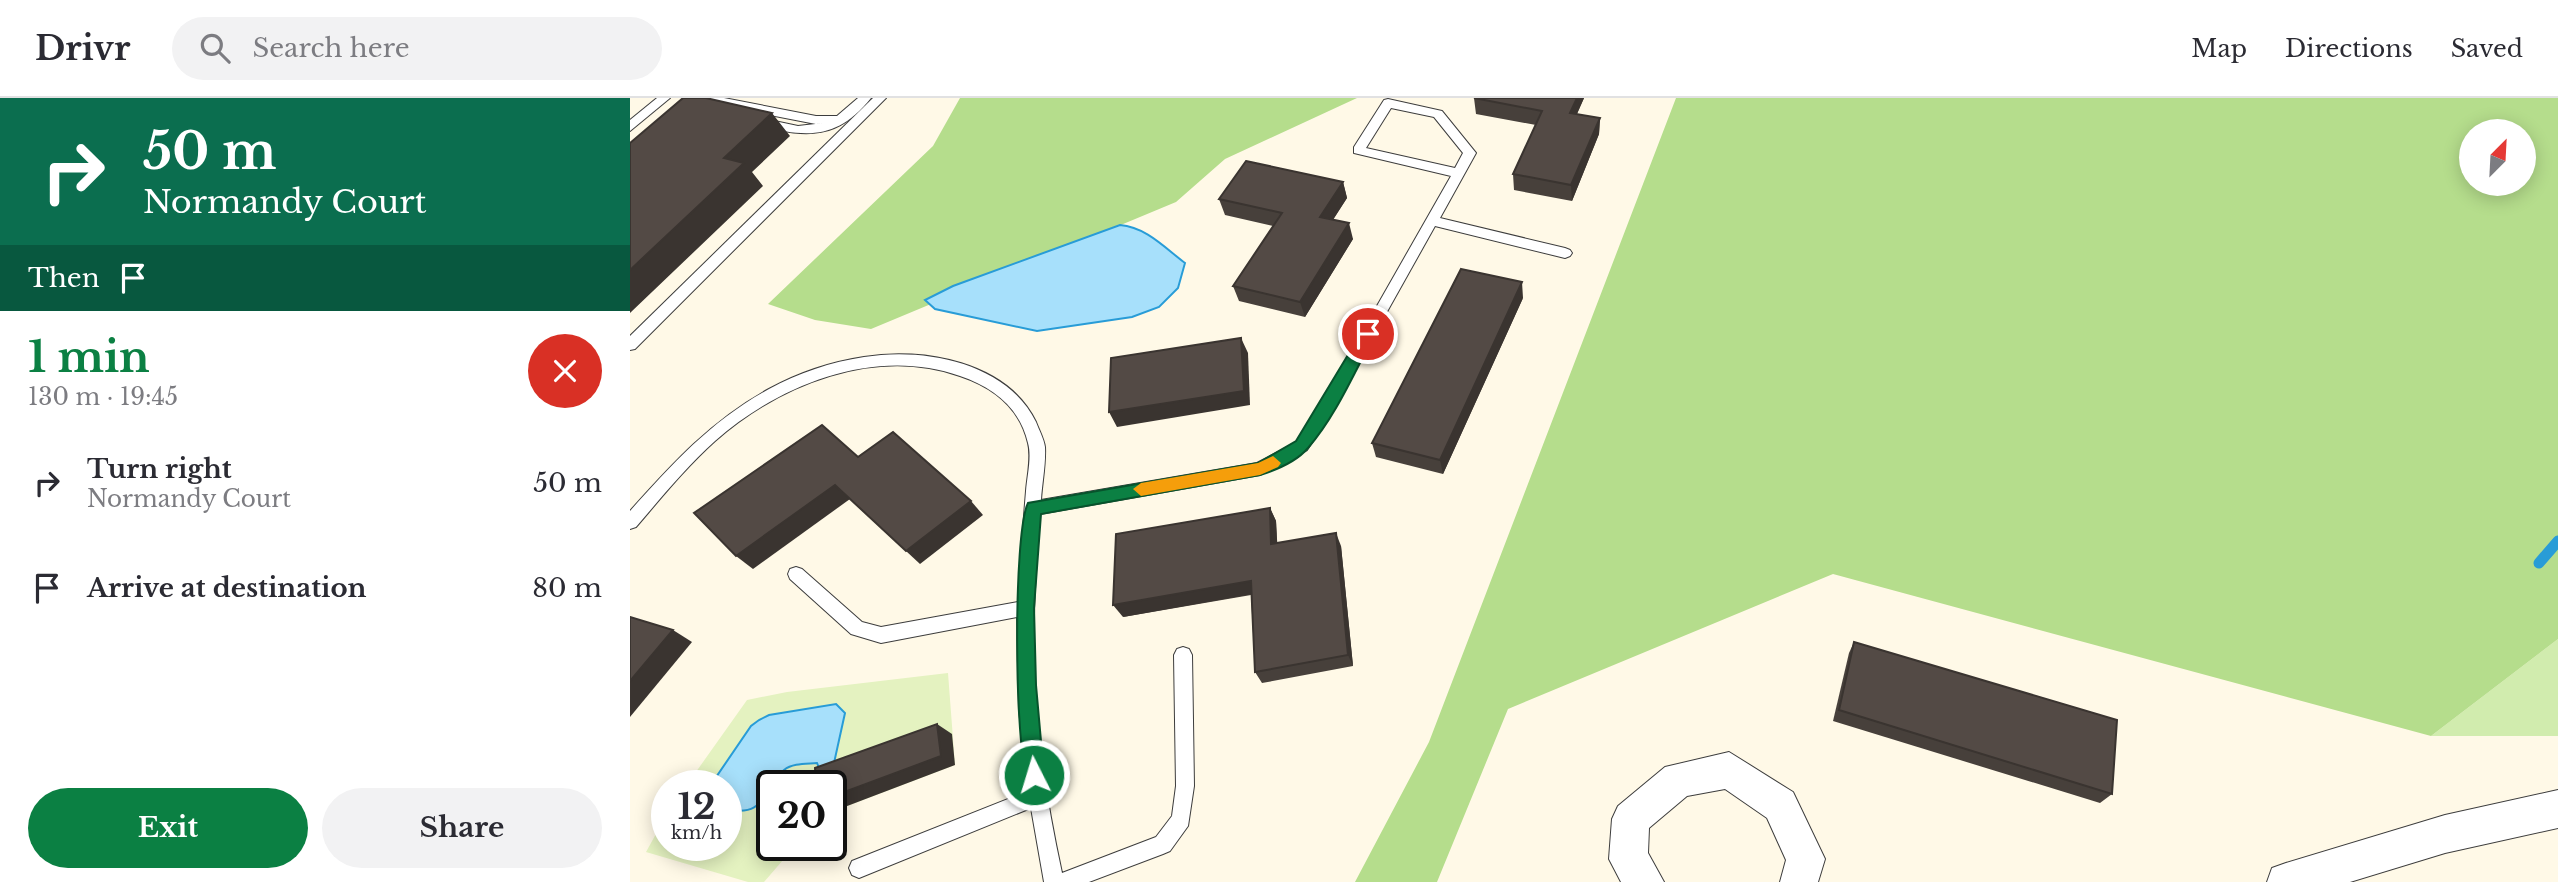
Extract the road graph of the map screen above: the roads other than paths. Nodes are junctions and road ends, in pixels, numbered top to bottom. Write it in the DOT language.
graph roads {
  1 [pos="664,98"];
  2 [pos="704,98"];
  3 [pos="865,98"];
  4 [pos="880,98"];
  5 [pos="692,106"];
  6 [pos="841,119"];
  7 [pos="630,127"];
  8 [pos="1458,173"];
  9 [pos="1432,221"];
  10 [pos="1565,253"];
  11 [pos="630,345"];
  12 [pos="1033,508"];
  13 [pos="630,522"];
  14 [pos="796,573"];
  15 [pos="1026,608"];
  16 [pos="1183,654"];
  17 [pos="1036,797"];
  18 [pos="2558,809"];
  19 [pos="859,868"];
  20 [pos="1054,882"];
  21 [pos="1064,882"];
  22 [pos="1645,882"];
  23 [pos="1799,882"];
  24 [pos="2286,882"];
  1 -- 7 [label="lane"];
  2 -- 6 [label="lane"];
  3 -- 6 [label="lane"];
  4 -- 11 [label="lane"];
  5 -- 6 [label="lane"];
  8 -- 8 [label="lane"];
  8 -- 9 [label="lane"];
  9 -- 10 [label="lane"];
  9 -- 12 [label="lane"];
  12 -- 13 [label="lane"];
  12 -- 15 [label="lane"];
  14 -- 15 [label="lane"];
  15 -- 17 [label="lane"];
  16 -- 21 [label="lane"];
  17 -- 19 [label="lane"];
  17 -- 20 [label="lane"];
  18 -- 24 [label="street"];
  22 -- 23 [label="street"];
}
